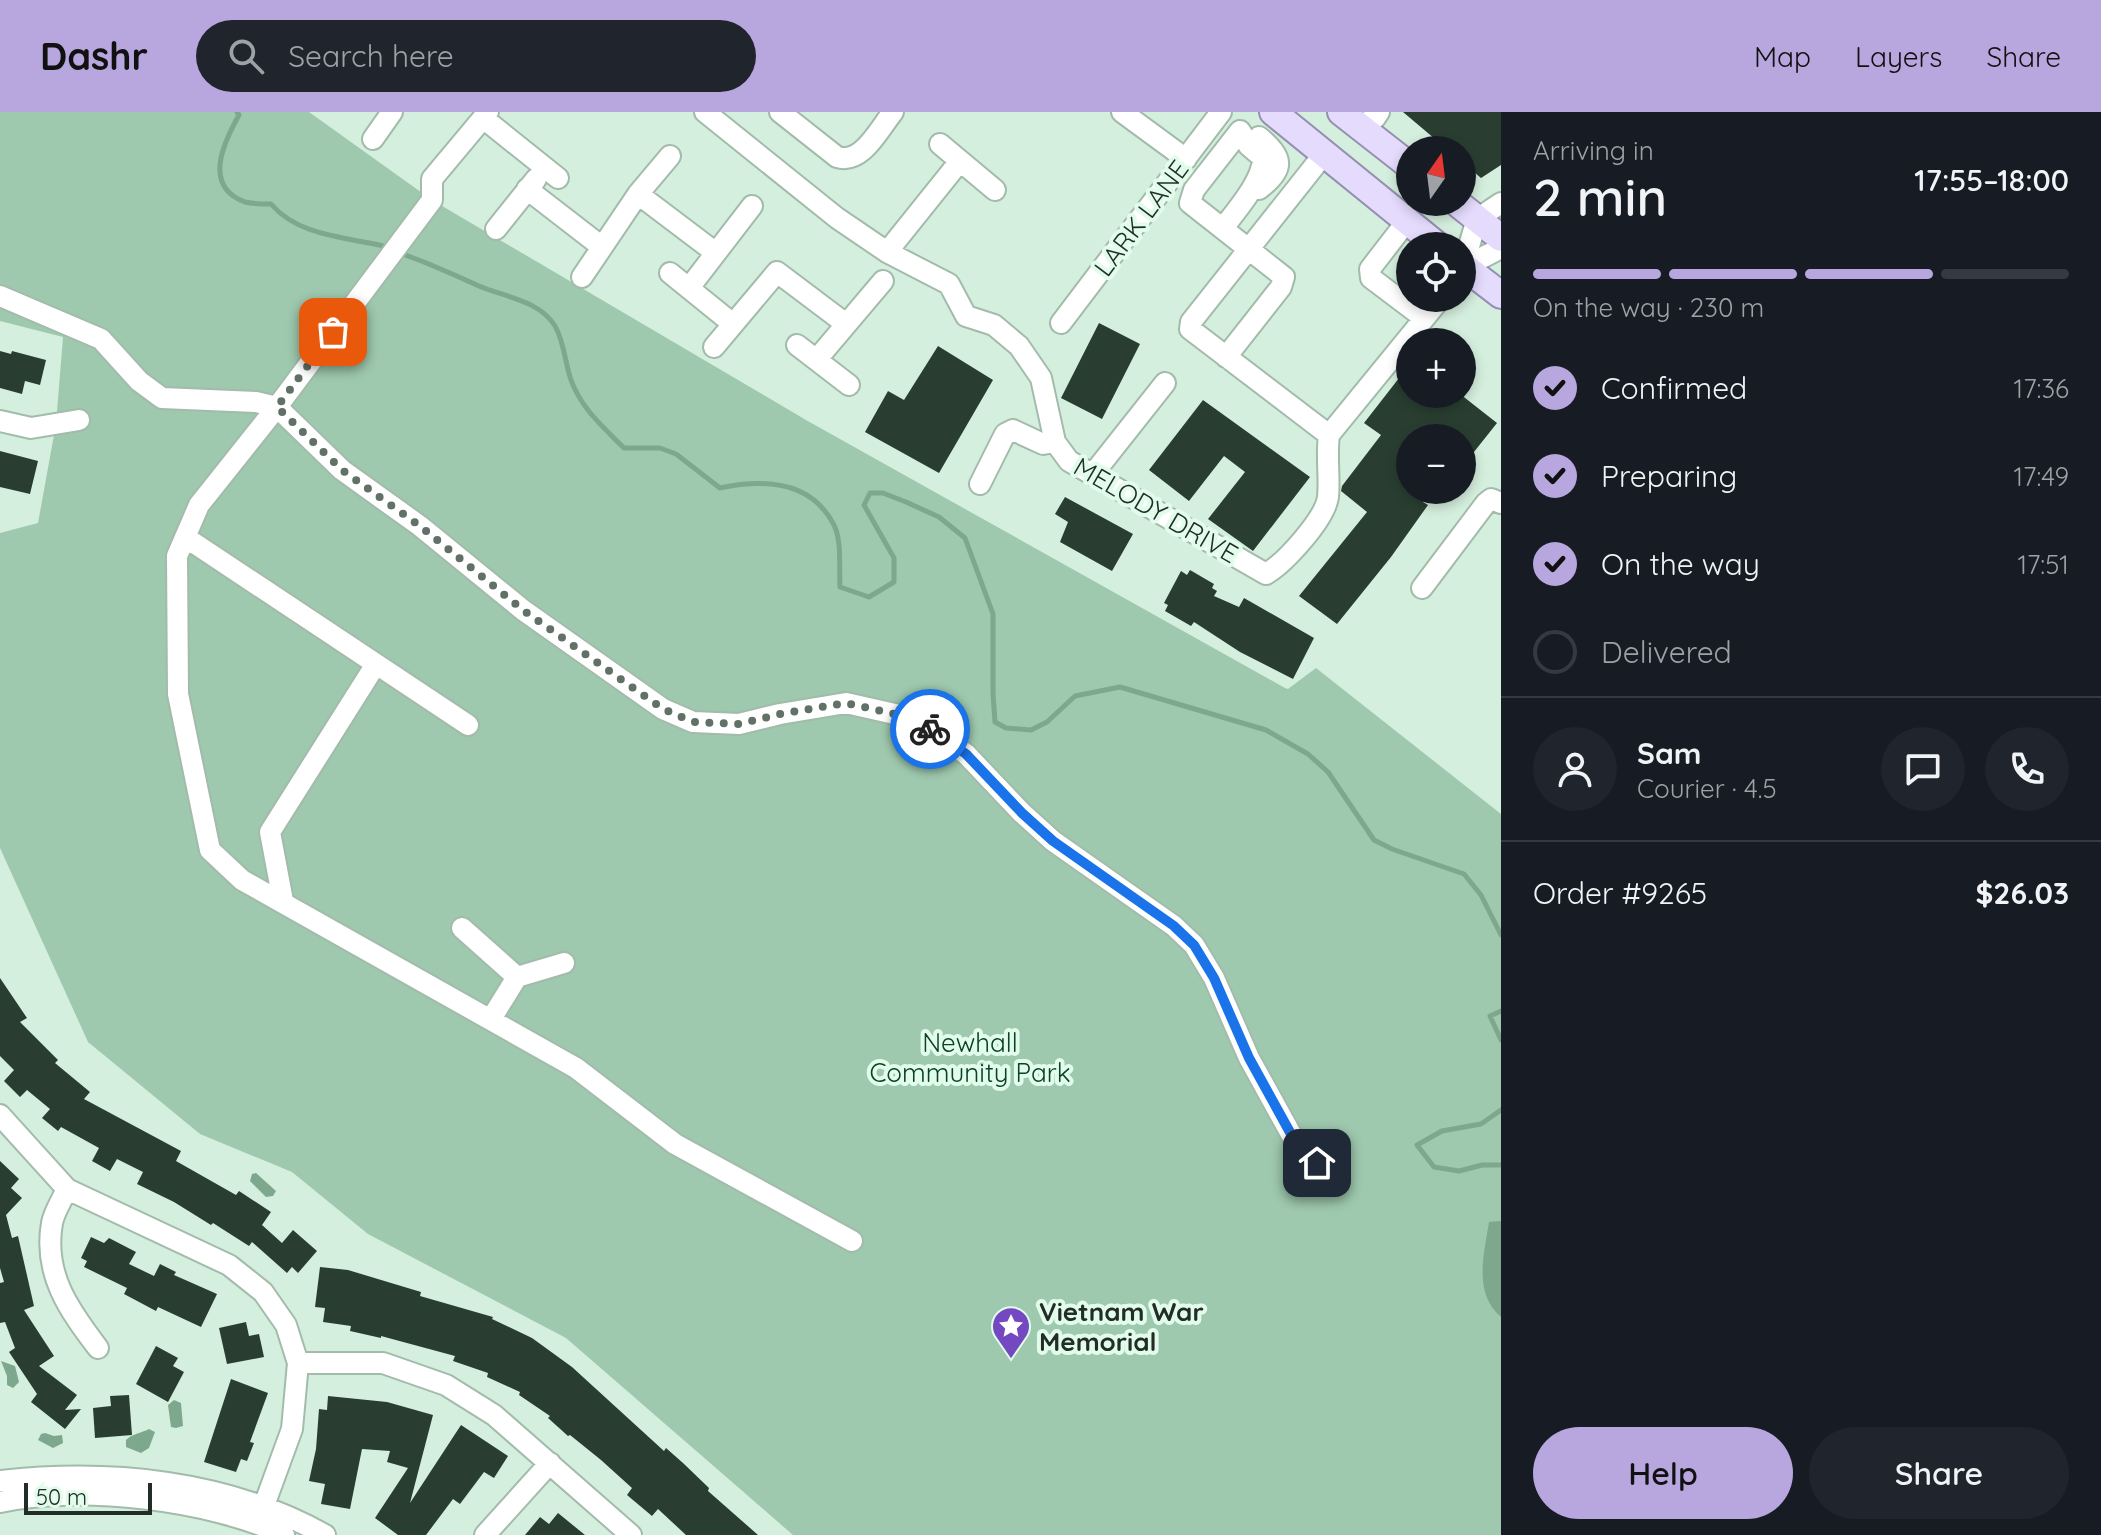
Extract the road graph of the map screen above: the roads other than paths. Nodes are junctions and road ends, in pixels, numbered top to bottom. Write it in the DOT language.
graph roads {
  1 [pos="392,112"];
  2 [pos="705,112"];
  3 [pos="780,112"];
  4 [pos="893,112"];
  5 [pos="1122,112"];
  6 [pos="1221,112"];
  7 [pos="1273,112"];
  8 [pos="486,115"];
  9 [pos="1360,116"];
  10 [pos="373,139"];
  11 [pos="940,144"];
  12 [pos="1396,152"];
  13 [pos="1324,154"];
  14 [pos="670,156"];
  15 [pos="1186,159"];
  16 [pos="960,161"];
  17 [pos="527,189"];
  18 [pos="995,190"];
  19 [pos="638,194"];
  20 [pos="1501,203"];
  21 [pos="752,206"];
  22 [pos="1473,216"];
  23 [pos="1477,219"];
  24 [pos="1407,221"];
  25 [pos="1223,228"];
  26 [pos="496,229"];
  27 [pos="1421,232"];
  28 [pos="1473,232"];
  29 [pos="1501,238"];
  30 [pos="602,247"];
  31 [pos="1250,248"];
  32 [pos="1501,248"];
  33 [pos="887,252"];
  34 [pos="716,253"];
  35 [pos="1476,260"];
  36 [pos="670,273"];
  37 [pos="582,277"];
  38 [pos="1476,277"];
  39 [pos="883,281"];
  40 [pos="689,288"];
  41 [pos="1501,295"];
  42 [pos="0,296"];
  43 [pos="1429,312"];
  44 [pos="1424,318"];
  45 [pos="1061,323"];
  46 [pos="733,324"];
  47 [pos="846,324"];
  48 [pos="797,345"];
  49 [pos="714,347"];
  50 [pos="1226,357"];
  51 [pos="817,359"];
  52 [pos="1165,383"];
  53 [pos="849,385"];
  54 [pos="277,407"];
  55 [pos="79,420"];
  56 [pos="0,421"];
  57 [pos="1329,435"];
  58 [pos="1055,442"];
  59 [pos="1093,474"];
  60 [pos="980,484"];
  61 [pos="1501,503"];
  62 [pos="185,537"];
  63 [pos="1422,588"];
  64 [pos="376,664"];
  65 [pos="468,725"];
  66 [pos="283,901"];
  67 [pos="462,928"];
  68 [pos="564,963"];
  69 [pos="517,977"];
  70 [pos="491,1019"];
  71 [pos="0,1115"];
  72 [pos="1317,1163"];
  73 [pos="67,1189"];
  74 [pos="852,1241"];
  75 [pos="98,1348"];
  76 [pos="298,1363"];
  77 [pos="550,1463"];
  78 [pos="0,1481"];
  79 [pos="0,1502"];
  80 [pos="261,1515"];
  81 [pos="284,1535"];
  82 [pos="325,1535"];
  83 [pos="485,1535"];
  84 [pos="631,1535"];
  1 -- 10 [label="street"];
  2 -- 33 [label="street, MELODY DRIVE"];
  3 -- 4 [label="street"];
  5 -- 15 [label="street"];
  6 -- 15 [label="street, LARK LANE"];
  7 -- 13 [label="main road"];
  8 -- 17 [label="street"];
  8 -- 54 [label="street"];
  9 -- 12 [label="main road"];
  11 -- 16 [label="street"];
  13 -- 24 [label="main road"];
  13 -- 31 [label="street"];
  14 -- 19 [label="street"];
  15 -- 45 [label="street, LARK LANE"];
  16 -- 18 [label="street"];
  16 -- 33 [label="street"];
  17 -- 26 [label="street"];
  17 -- 30 [label="street"];
  19 -- 30 [label="street"];
  19 -- 34 [label="street"];
  20 -- 23 [label="street"];
  21 -- 34 [label="street"];
  22 -- 23 [label="main road"];
  23 -- 28 [label="street"];
  23 -- 29 [label="main road"];
  24 -- 27 [label="main road"];
  24 -- 44 [label="street"];
  25 -- 25 [label="street"];
  25 -- 31 [label="street"];
  30 -- 37 [label="street"];
  31 -- 50 [label="street"];
  31 -- 50 [label="street"];
  32 -- 35 [label="street"];
  33 -- 58 [label="street, MELODY DRIVE"];
  34 -- 40 [label="street"];
  36 -- 40 [label="street"];
  38 -- 41 [label="main road"];
  39 -- 47 [label="street"];
  40 -- 46 [label="street"];
  42 -- 54 [label="street"];
  43 -- 44 [label="street"];
  44 -- 57 [label="street"];
  46 -- 47 [label="street"];
  46 -- 49 [label="street"];
  47 -- 51 [label="street"];
  48 -- 51 [label="street"];
  50 -- 57 [label="street"];
  51 -- 53 [label="street"];
  52 -- 59 [label="street"];
  54 -- 62 [label="street"];
  54 -- 72 [label="street"];
  55 -- 56 [label="street"];
  57 -- 59 [label="street, MELODY DRIVE"];
  58 -- 59 [label="street, MELODY DRIVE"];
  58 -- 60 [label="street"];
  61 -- 63 [label="street"];
  62 -- 64 [label="street"];
  62 -- 66 [label="street"];
  64 -- 65 [label="street"];
  64 -- 66 [label="street"];
  66 -- 70 [label="street"];
  67 -- 69 [label="street"];
  68 -- 69 [label="street"];
  69 -- 70 [label="street"];
  70 -- 74 [label="street"];
  71 -- 73 [label="street"];
  73 -- 75 [label="street"];
  73 -- 76 [label="street"];
  76 -- 77 [label="street"];
  76 -- 80 [label="street"];
  77 -- 83 [label="street"];
  77 -- 84 [label="street"];
  78 -- 80 [label="street"];
  79 -- 80 [label="street"];
  80 -- 81 [label="street"];
  80 -- 82 [label="street"];
}
